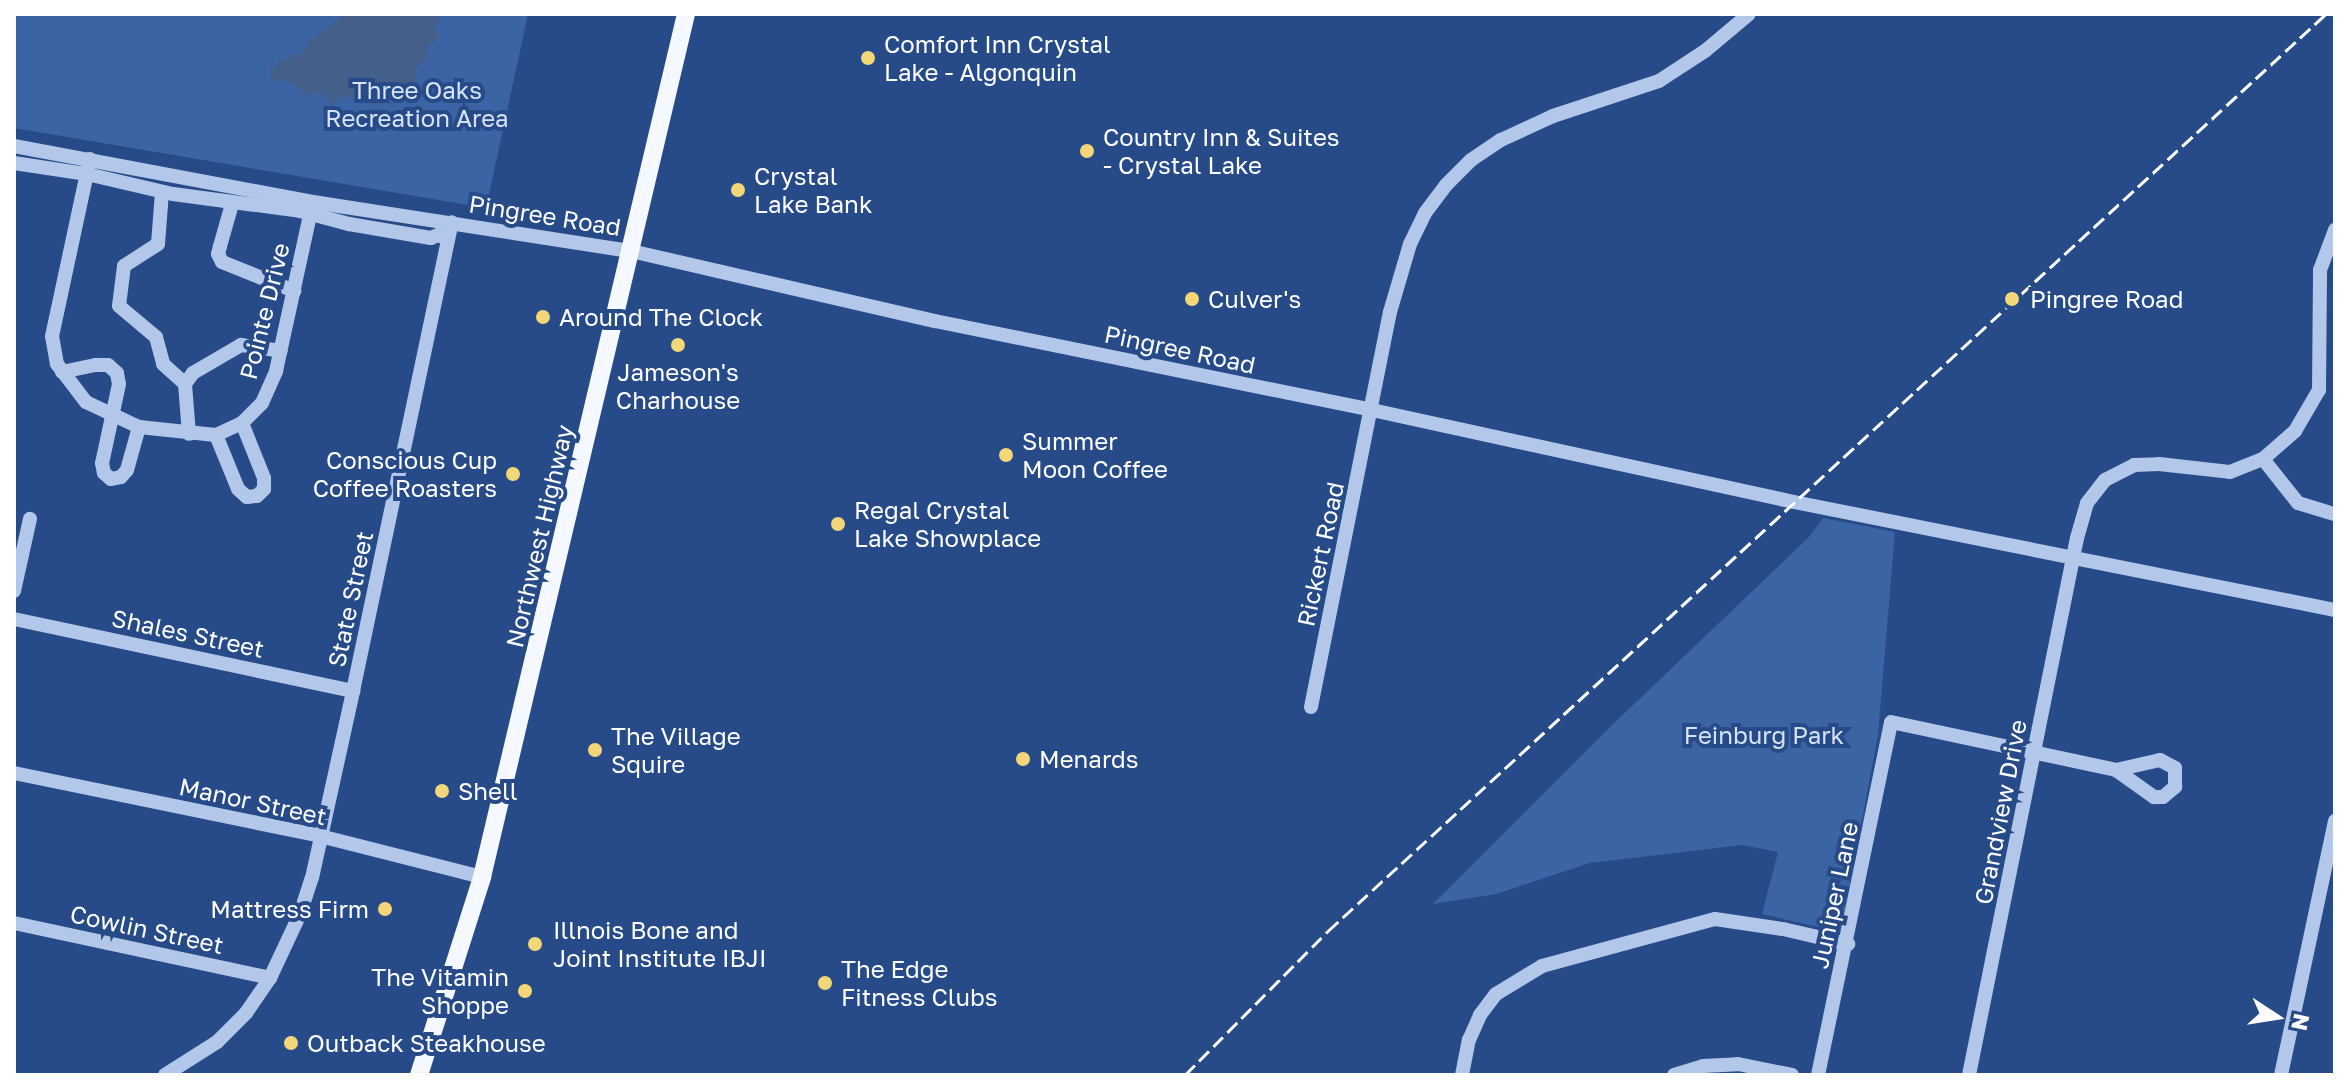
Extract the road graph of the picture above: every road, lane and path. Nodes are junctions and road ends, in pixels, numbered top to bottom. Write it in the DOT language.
graph roads {
  1 [pos="686,14"];
  2 [pos="1749,14"];
  3 [pos="14,146"];
  4 [pos="14,163"];
  5 [pos="88,167"];
  6 [pos="162,192"];
  7 [pos="232,204"];
  8 [pos="312,208"];
  9 [pos="452,222"];
  10 [pos="2335,230"];
  11 [pos="448,239"];
  12 [pos="631,251"];
  13 [pos="294,291"];
  14 [pos="281,351"];
  15 [pos="62,372"];
  16 [pos="2329,372"];
  17 [pos="185,384"];
  18 [pos="1372,410"];
  19 [pos="113,417"];
  20 [pos="242,423"];
  21 [pos="139,427"];
  22 [pos="189,434"];
  23 [pos="216,435"];
  24 [pos="2263,459"];
  25 [pos="2335,514"];
  26 [pos="30,519"];
  27 [pos="2074,558"];
  28 [pos="14,591"];
  29 [pos="2335,610"];
  30 [pos="14,619"];
  31 [pos="353,691"];
  32 [pos="1311,707"];
  33 [pos="2034,752"];
  34 [pos="2116,770"];
  35 [pos="14,773"];
  36 [pos="2335,821"];
  37 [pos="320,836"];
  38 [pos="482,877"];
  39 [pos="14,923"];
  40 [pos="1848,944"];
  41 [pos="270,978"];
  42 [pos="418,1072"];
  43 [pos="165,1075"];
  44 [pos="1462,1075"];
  45 [pos="1674,1075"];
  46 [pos="1792,1075"];
  47 [pos="1818,1075"];
  48 [pos="1969,1075"];
  49 [pos="2281,1075"];
  1 -- 12 [label="main road, Northwest Highway"];
  2 -- 18 [label="street, Rickert Road"];
  3 -- 5 [label="street, Pingree Road"];
  4 -- 5 [label="street"];
  5 -- 6 [label="street"];
  5 -- 8 [label="street, Pingree Road"];
  5 -- 15 [label="street, Pointe Drive"];
  6 -- 7 [label="street"];
  6 -- 17 [label="street"];
  7 -- 8 [label="street"];
  7 -- 13 [label="street"];
  8 -- 9 [label="street, Pingree Road"];
  8 -- 11 [label="street"];
  8 -- 13 [label="street, Pointe Drive"];
  9 -- 11 [label="street, State Street"];
  9 -- 12 [label="street, Pingree Road"];
  10 -- 16 [label="street"];
  11 -- 31 [label="street, State Street"];
  12 -- 18 [label="street, Pingree Road"];
  12 -- 38 [label="main road, Northwest Highway"];
  13 -- 14 [label="street, Pointe Drive"];
  14 -- 17 [label="street"];
  14 -- 20 [label="street, Pointe Drive"];
  15 -- 19 [label="street, Pointe Drive"];
  15 -- 19 [label="street"];
  16 -- 24 [label="street"];
  17 -- 22 [label="street"];
  18 -- 27 [label="street, Pingree Road"];
  18 -- 32 [label="street, Rickert Road"];
  19 -- 21 [label="street, Pointe Drive"];
  19 -- 21 [label="street"];
  20 -- 23 [label="street, Pointe Drive"];
  20 -- 23 [label="street"];
  21 -- 22 [label="street, Pointe Drive"];
  22 -- 23 [label="street, Pointe Drive"];
  24 -- 25 [label="street"];
  24 -- 27 [label="street, Grandview Drive"];
  26 -- 28 [label="street"];
  27 -- 29 [label="street, Pingree Road"];
  27 -- 33 [label="street, Grandview Drive"];
  30 -- 31 [label="street, Shales Street"];
  31 -- 37 [label="street, State Street"];
  33 -- 34 [label="street"];
  33 -- 40 [label="street, Juniper Lane"];
  33 -- 48 [label="street, Grandview Drive"];
  35 -- 37 [label="street, Manor Street"];
  36 -- 49 [label="street"];
  37 -- 38 [label="street, Manor Street"];
  37 -- 41 [label="street, State Street"];
  38 -- 42 [label="main road, Northwest Highway"];
  39 -- 41 [label="street, Cowlin Street"];
  40 -- 44 [label="street"];
  40 -- 47 [label="street, Juniper Lane"];
  41 -- 43 [label="street, State Street"];
  45 -- 46 [label="street"];
}
